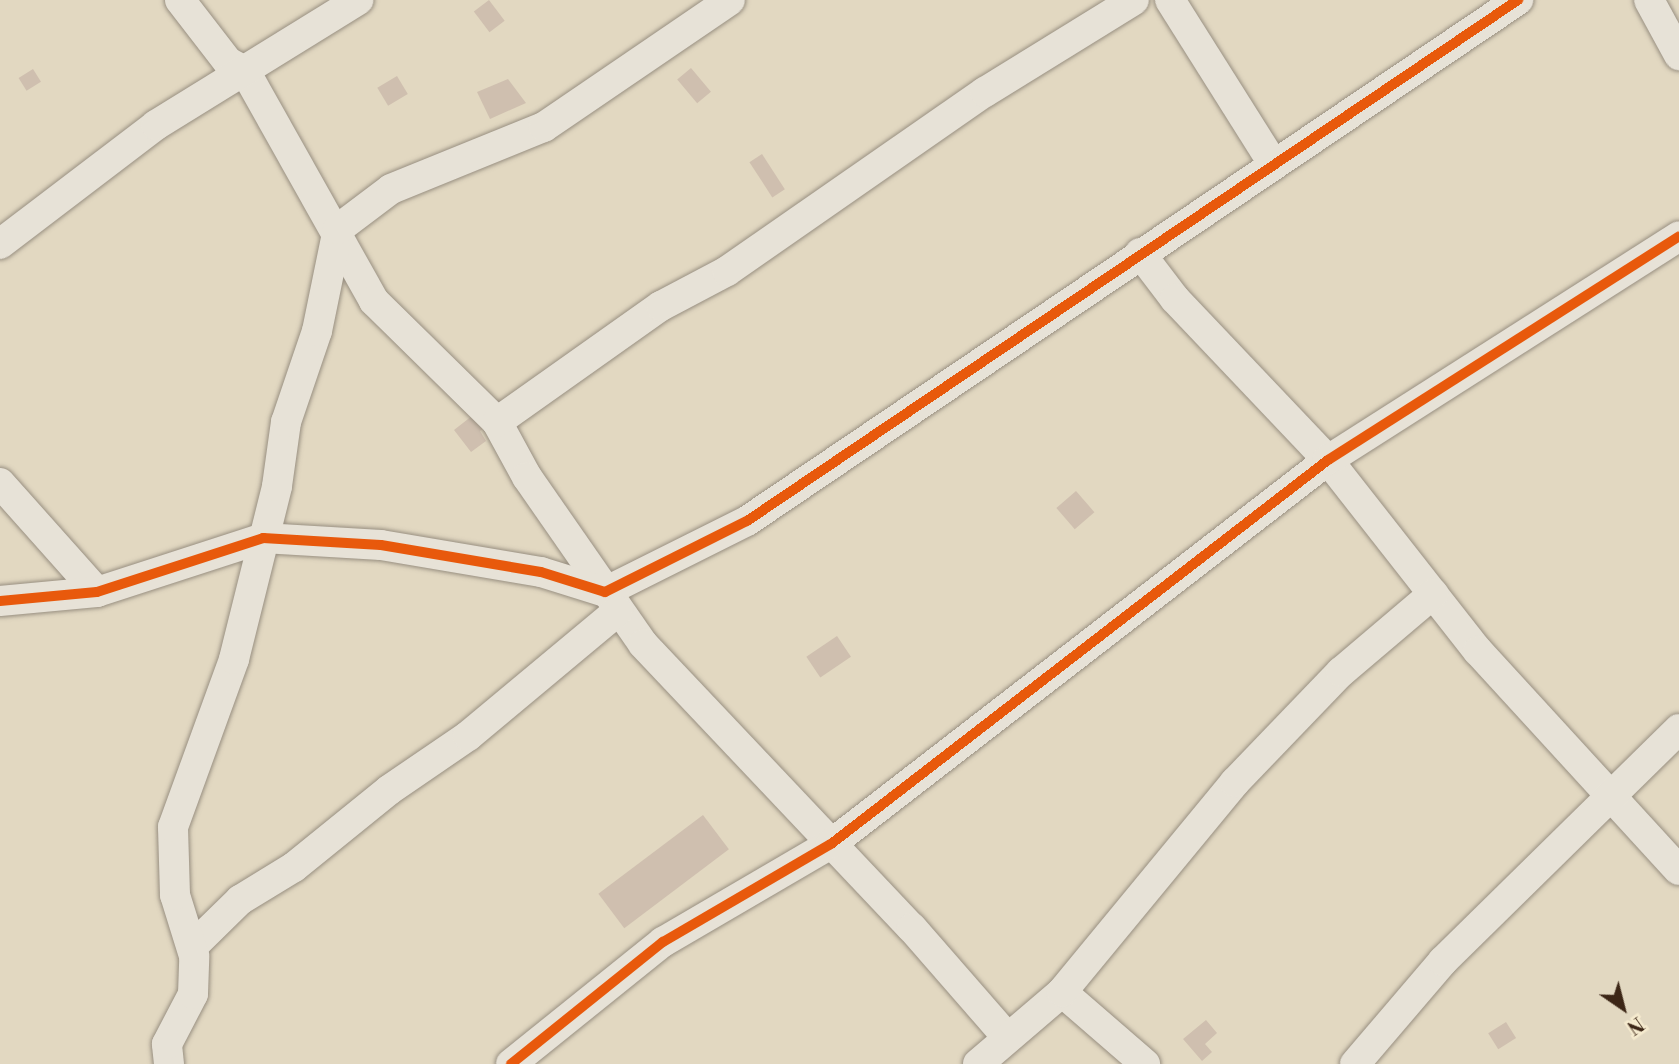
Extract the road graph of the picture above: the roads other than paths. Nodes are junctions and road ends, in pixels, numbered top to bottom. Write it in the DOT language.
graph roads {
  1 [pos="180,0"];
  2 [pos="358,0"];
  3 [pos="730,0"];
  4 [pos="1134,0"];
  5 [pos="1170,0"];
  6 [pos="1518,0"];
  7 [pos="1649,0"];
  8 [pos="1679,55"];
  9 [pos="245,71"];
  10 [pos="1272,162"];
  11 [pos="338,229"];
  12 [pos="1679,236"];
  13 [pos="0,244"];
  14 [pos="1140,253"];
  15 [pos="497,422"];
  16 [pos="1328,460"];
  17 [pos="0,483"];
  18 [pos="263,538"];
  19 [pos="97,592"];
  20 [pos="1433,594"];
  21 [pos="0,601"];
  22 [pos="612,601"];
  23 [pos="1679,729"];
  24 [pos="1611,791"];
  25 [pos="831,844"];
  26 [pos="1679,870"];
  27 [pos="192,947"];
  28 [pos="1062,992"];
  29 [pos="1007,1037"];
  30 [pos="169,1064"];
  31 [pos="510,1064"];
  32 [pos="978,1064"];
  33 [pos="1145,1064"];
  34 [pos="1354,1064"];
  1 -- 9 [label="street"];
  2 -- 9 [label="street"];
  3 -- 11 [label="street"];
  4 -- 15 [label="street"];
  5 -- 10 [label="street"];
  6 -- 10 [label="street"];
  7 -- 8 [label="street"];
  9 -- 11 [label="street"];
  9 -- 13 [label="street"];
  10 -- 14 [label="street"];
  11 -- 15 [label="street"];
  11 -- 18 [label="street"];
  12 -- 16 [label="street"];
  14 -- 16 [label="street"];
  14 -- 22 [label="street"];
  15 -- 22 [label="street"];
  16 -- 20 [label="street"];
  16 -- 25 [label="street"];
  17 -- 19 [label="street"];
  18 -- 19 [label="street"];
  18 -- 22 [label="street"];
  18 -- 27 [label="street"];
  19 -- 21 [label="street"];
  20 -- 24 [label="street"];
  20 -- 28 [label="street"];
  22 -- 25 [label="street"];
  22 -- 27 [label="street"];
  23 -- 24 [label="street"];
  24 -- 26 [label="street"];
  24 -- 34 [label="street"];
  25 -- 29 [label="street"];
  25 -- 31 [label="street"];
  27 -- 30 [label="street"];
  28 -- 29 [label="street"];
  28 -- 33 [label="street"];
  29 -- 32 [label="street"];
}
